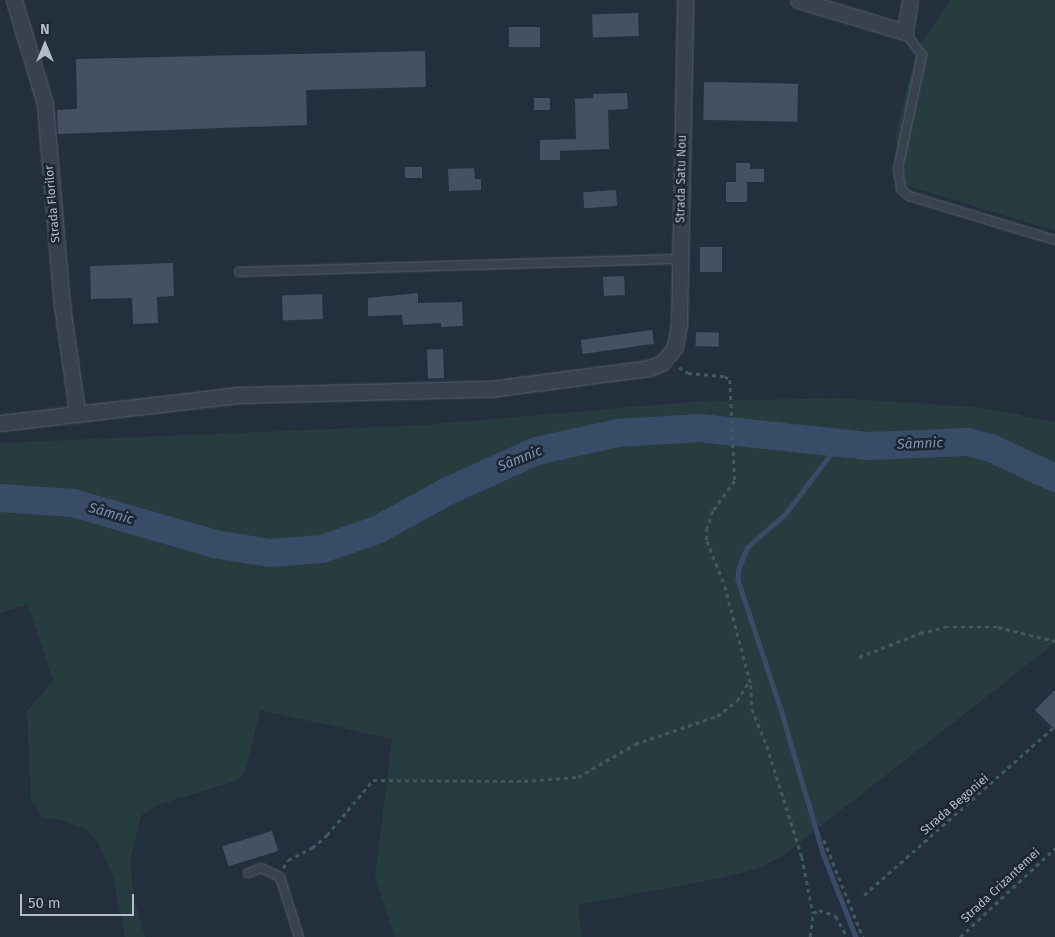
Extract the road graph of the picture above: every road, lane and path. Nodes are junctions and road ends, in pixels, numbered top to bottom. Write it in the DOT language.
graph roads {
  1 [pos="14,0"];
  2 [pos="685,0"];
  3 [pos="798,0"];
  4 [pos="910,0"];
  5 [pos="905,32"];
  6 [pos="1055,240"];
  7 [pos="680,259"];
  8 [pos="239,272"];
  9 [pos="670,356"];
  10 [pos="77,412"];
  11 [pos="0,423"];
  12 [pos="1055,641"];
  13 [pos="859,658"];
  14 [pos="749,680"];
  15 [pos="1055,726"];
  16 [pos="824,840"];
  17 [pos="1055,848"];
  18 [pos="248,873"];
  19 [pos="280,877"];
  20 [pos="864,895"];
  21 [pos="813,913"];
  22 [pos="299,937"];
  23 [pos="810,937"];
  24 [pos="847,937"];
  25 [pos="863,937"];
  26 [pos="960,937"];
  1 -- 10 [label="street, Strada Florilor"];
  2 -- 7 [label="street, Strada Satu Nou"];
  3 -- 5 [label="street"];
  4 -- 5 [label="street"];
  5 -- 6 [label="lane"];
  7 -- 8 [label="lane"];
  7 -- 9 [label="street, Strada Satu Nou"];
  9 -- 10 [label="street"];
  9 -- 14 [label="path"];
  10 -- 11 [label="street"];
  12 -- 13 [label="path"];
  14 -- 19 [label="path"];
  14 -- 21 [label="path"];
  15 -- 20 [label="path, Strada Begoniei"];
  16 -- 25 [label="path"];
  17 -- 26 [label="path, Strada Crizantemei"];
  18 -- 19 [label="lane"];
  19 -- 22 [label="lane"];
  21 -- 23 [label="path"];
  21 -- 24 [label="path"];
}
